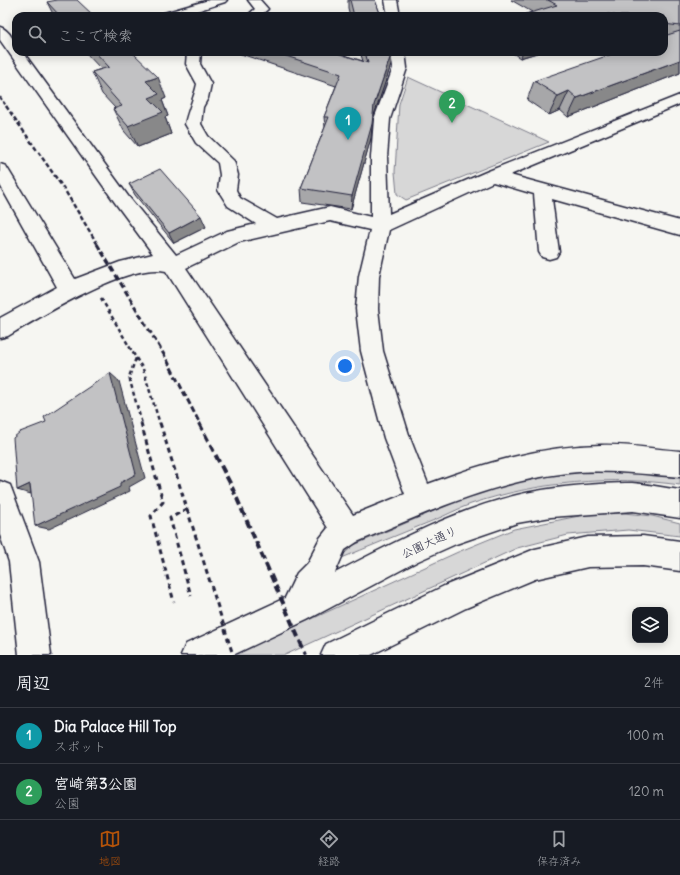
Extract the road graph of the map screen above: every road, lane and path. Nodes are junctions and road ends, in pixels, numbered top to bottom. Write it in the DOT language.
graph roads {
  1 [pos="182,0"];
  2 [pos="221,0"];
  3 [pos="254,0"];
  4 [pos="391,0"];
  5 [pos="193,9"];
  6 [pos="182,12"];
  7 [pos="258,12"];
  8 [pos="393,12"];
  9 [pos="0,31"];
  10 [pos="12,44"];
  11 [pos="23,56"];
  12 [pos="194,56"];
  13 [pos="398,56"];
  14 [pos="680,99"];
  15 [pos="655,110"];
  16 [pos="680,115"];
  17 [pos="0,170"];
  18 [pos="492,176"];
  19 [pos="542,190"];
  20 [pos="273,226"];
  21 [pos="380,226"];
  22 [pos="680,228"];
  23 [pos="549,252"];
  24 [pos="173,265"];
  25 [pos="92,281"];
  26 [pos="70,290"];
  27 [pos="0,329"];
  28 [pos="136,358"];
  29 [pos="680,464"];
  30 [pos="421,501"];
  31 [pos="1,503"];
  32 [pos="680,504"];
  33 [pos="187,509"];
  34 [pos="347,532"];
  35 [pos="680,556"];
  36 [pos="191,596"];
  37 [pos="174,602"];
  38 [pos="296,609"];
  39 [pos="35,655"];
  40 [pos="197,655"];
  41 [pos="233,655"];
  42 [pos="337,655"];
  1 -- 5 [label="street"];
  2 -- 5 [label="street"];
  3 -- 7 [label="street"];
  4 -- 8 [label="street"];
  5 -- 6 [label="street"];
  9 -- 10 [label="street"];
  11 -- 24 [label="street"];
  12 -- 20 [label="street"];
  13 -- 21 [label="street"];
  14 -- 15 [label="street"];
  15 -- 16 [label="street"];
  15 -- 18 [label="street"];
  17 -- 26 [label="street"];
  18 -- 19 [label="street"];
  18 -- 21 [label="street"];
  19 -- 22 [label="street"];
  19 -- 23 [label="street"];
  20 -- 21 [label="street"];
  20 -- 24 [label="street"];
  21 -- 30 [label="street"];
  24 -- 25 [label="street"];
  24 -- 34 [label="street"];
  25 -- 26 [label="street"];
  25 -- 28 [label="path"];
  26 -- 27 [label="street"];
  28 -- 33 [label="path, bridge"];
  28 -- 37 [label="path"];
  29 -- 30 [label="street"];
  30 -- 34 [label="street"];
  31 -- 39 [label="street"];
  32 -- 38 [label="street, 公園大通り"];
  33 -- 36 [label="path"];
  33 -- 41 [label="path, bridge"];
  34 -- 38 [label="street"];
  35 -- 42 [label="street"];
  38 -- 40 [label="street, 公園大通り"];
}
